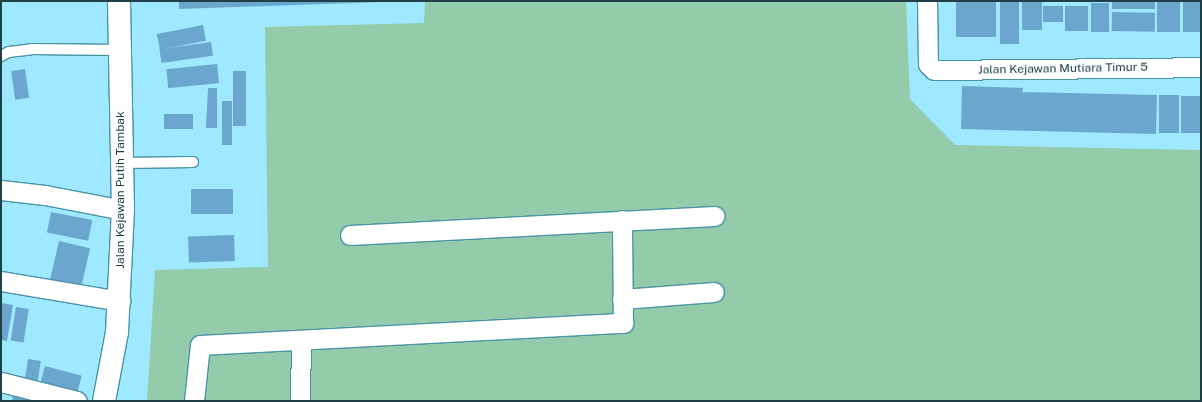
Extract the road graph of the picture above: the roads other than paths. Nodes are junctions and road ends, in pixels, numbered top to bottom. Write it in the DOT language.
graph roads {
  1 [pos="119,1"];
  2 [pos="928,1"];
  3 [pos="120,50"];
  4 [pos="1,56"];
  5 [pos="1201,67"];
  6 [pos="192,162"];
  7 [pos="122,163"];
  8 [pos="1,190"];
  9 [pos="124,210"];
  10 [pos="715,216"];
  11 [pos="622,220"];
  12 [pos="350,235"];
  13 [pos="1,281"];
  14 [pos="714,292"];
  15 [pos="622,299"];
  16 [pos="120,301"];
  17 [pos="301,340"];
  18 [pos="1,382"];
  19 [pos="77,401"];
  20 [pos="104,401"];
  21 [pos="194,401"];
  22 [pos="300,401"];
  1 -- 3 [label="street, Jalan Kejawan Putih Tambak"];
  2 -- 5 [label="street, Jalan Kejawan Mutiara Timur 5"];
  3 -- 4 [label="lane"];
  3 -- 7 [label="street, Jalan Kejawan Putih Tambak"];
  6 -- 7 [label="lane"];
  7 -- 9 [label="street, Jalan Kejawan Putih Tambak"];
  8 -- 9 [label="street"];
  9 -- 16 [label="street, Jalan Kejawan Putih Tambak"];
  10 -- 11 [label="street"];
  11 -- 12 [label="street"];
  11 -- 15 [label="street"];
  13 -- 16 [label="street"];
  14 -- 15 [label="street"];
  15 -- 17 [label="street"];
  16 -- 20 [label="street, Jalan Kejawan Putih Tambak"];
  17 -- 21 [label="street"];
  17 -- 22 [label="street"];
  18 -- 19 [label="street"];
}
